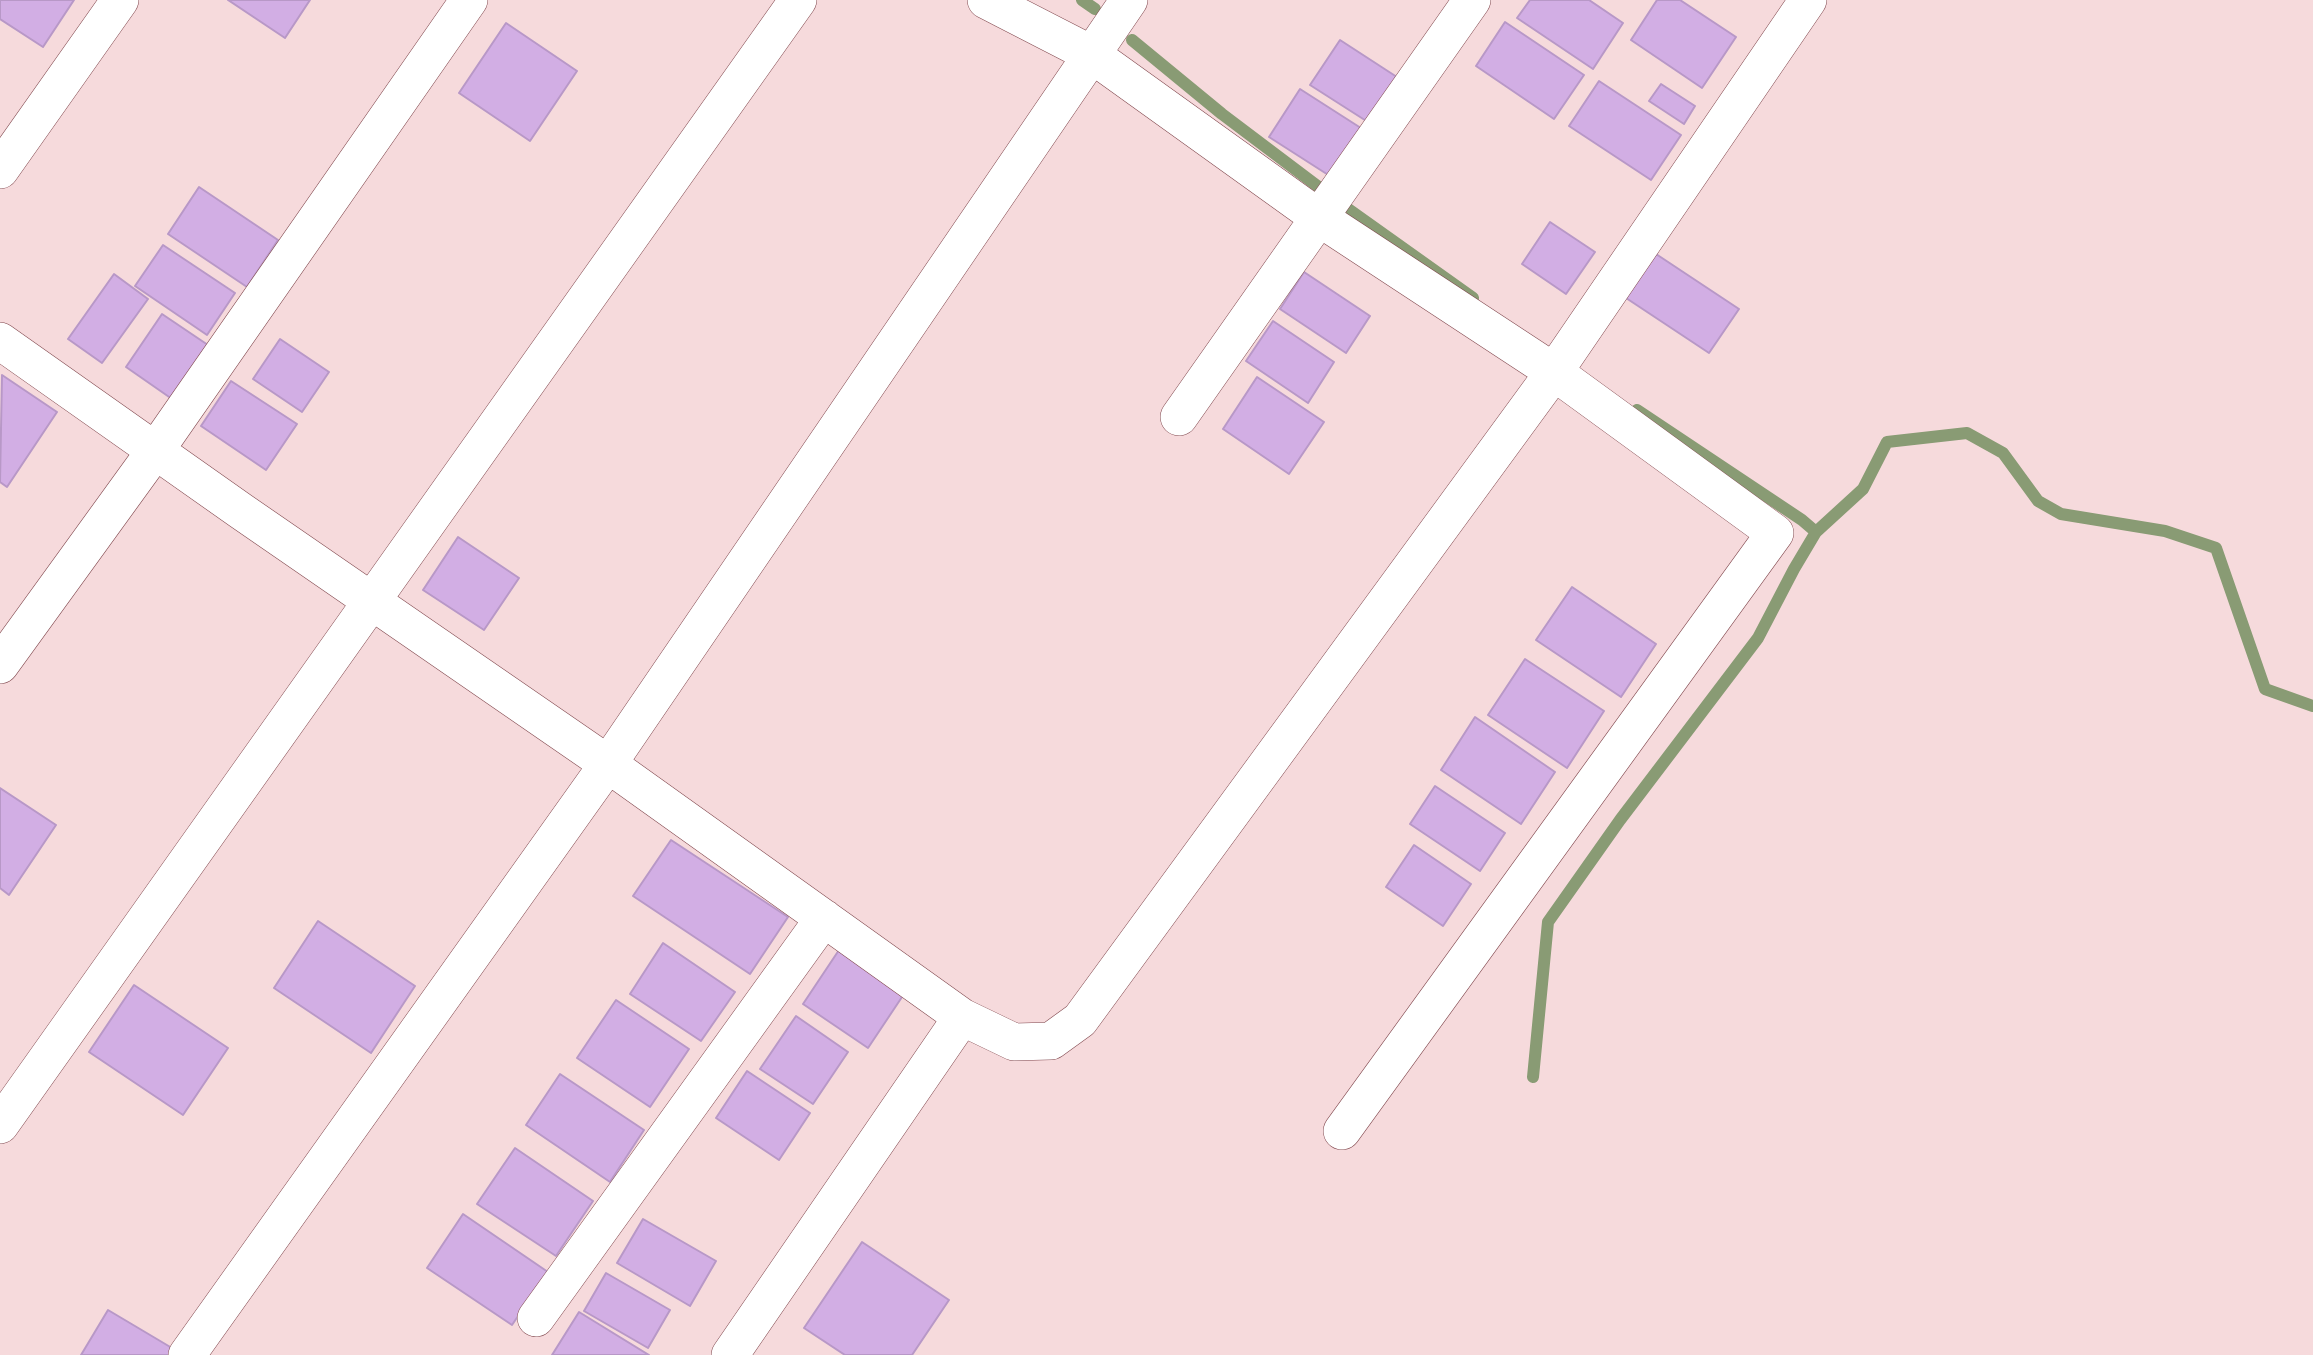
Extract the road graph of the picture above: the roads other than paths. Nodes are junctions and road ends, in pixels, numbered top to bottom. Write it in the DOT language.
graph roads {
  1 [pos="120,0"];
  2 [pos="469,0"];
  3 [pos="798,0"];
  4 [pos="986,0"];
  5 [pos="1129,0"];
  6 [pos="1472,0"];
  7 [pos="1808,0"];
  8 [pos="1091,54"];
  9 [pos="0,170"];
  10 [pos="1318,217"];
  11 [pos="0,341"];
  12 [pos="1554,372"];
  13 [pos="1179,417"];
  14 [pos="155,451"];
  15 [pos="371,601"];
  16 [pos="0,665"];
  17 [pos="608,764"];
  18 [pos="824,918"];
  19 [pos="962,1017"];
  20 [pos="0,1125"];
  21 [pos="1342,1131"];
  22 [pos="536,1318"];
  23 [pos="187,1355"];
  24 [pos="730,1355"];
  1 -- 9 [label="street"];
  2 -- 14 [label="street"];
  3 -- 15 [label="street"];
  4 -- 8 [label="street"];
  5 -- 8 [label="street"];
  6 -- 10 [label="street"];
  7 -- 12 [label="street"];
  8 -- 10 [label="street"];
  8 -- 17 [label="street"];
  10 -- 12 [label="street"];
  10 -- 13 [label="street"];
  11 -- 14 [label="street"];
  12 -- 19 [label="street"];
  12 -- 21 [label="street"];
  14 -- 15 [label="street"];
  14 -- 16 [label="street"];
  15 -- 17 [label="street"];
  15 -- 20 [label="street"];
  17 -- 18 [label="street"];
  17 -- 23 [label="street"];
  18 -- 19 [label="street"];
  18 -- 22 [label="street"];
  19 -- 24 [label="street"];
}
